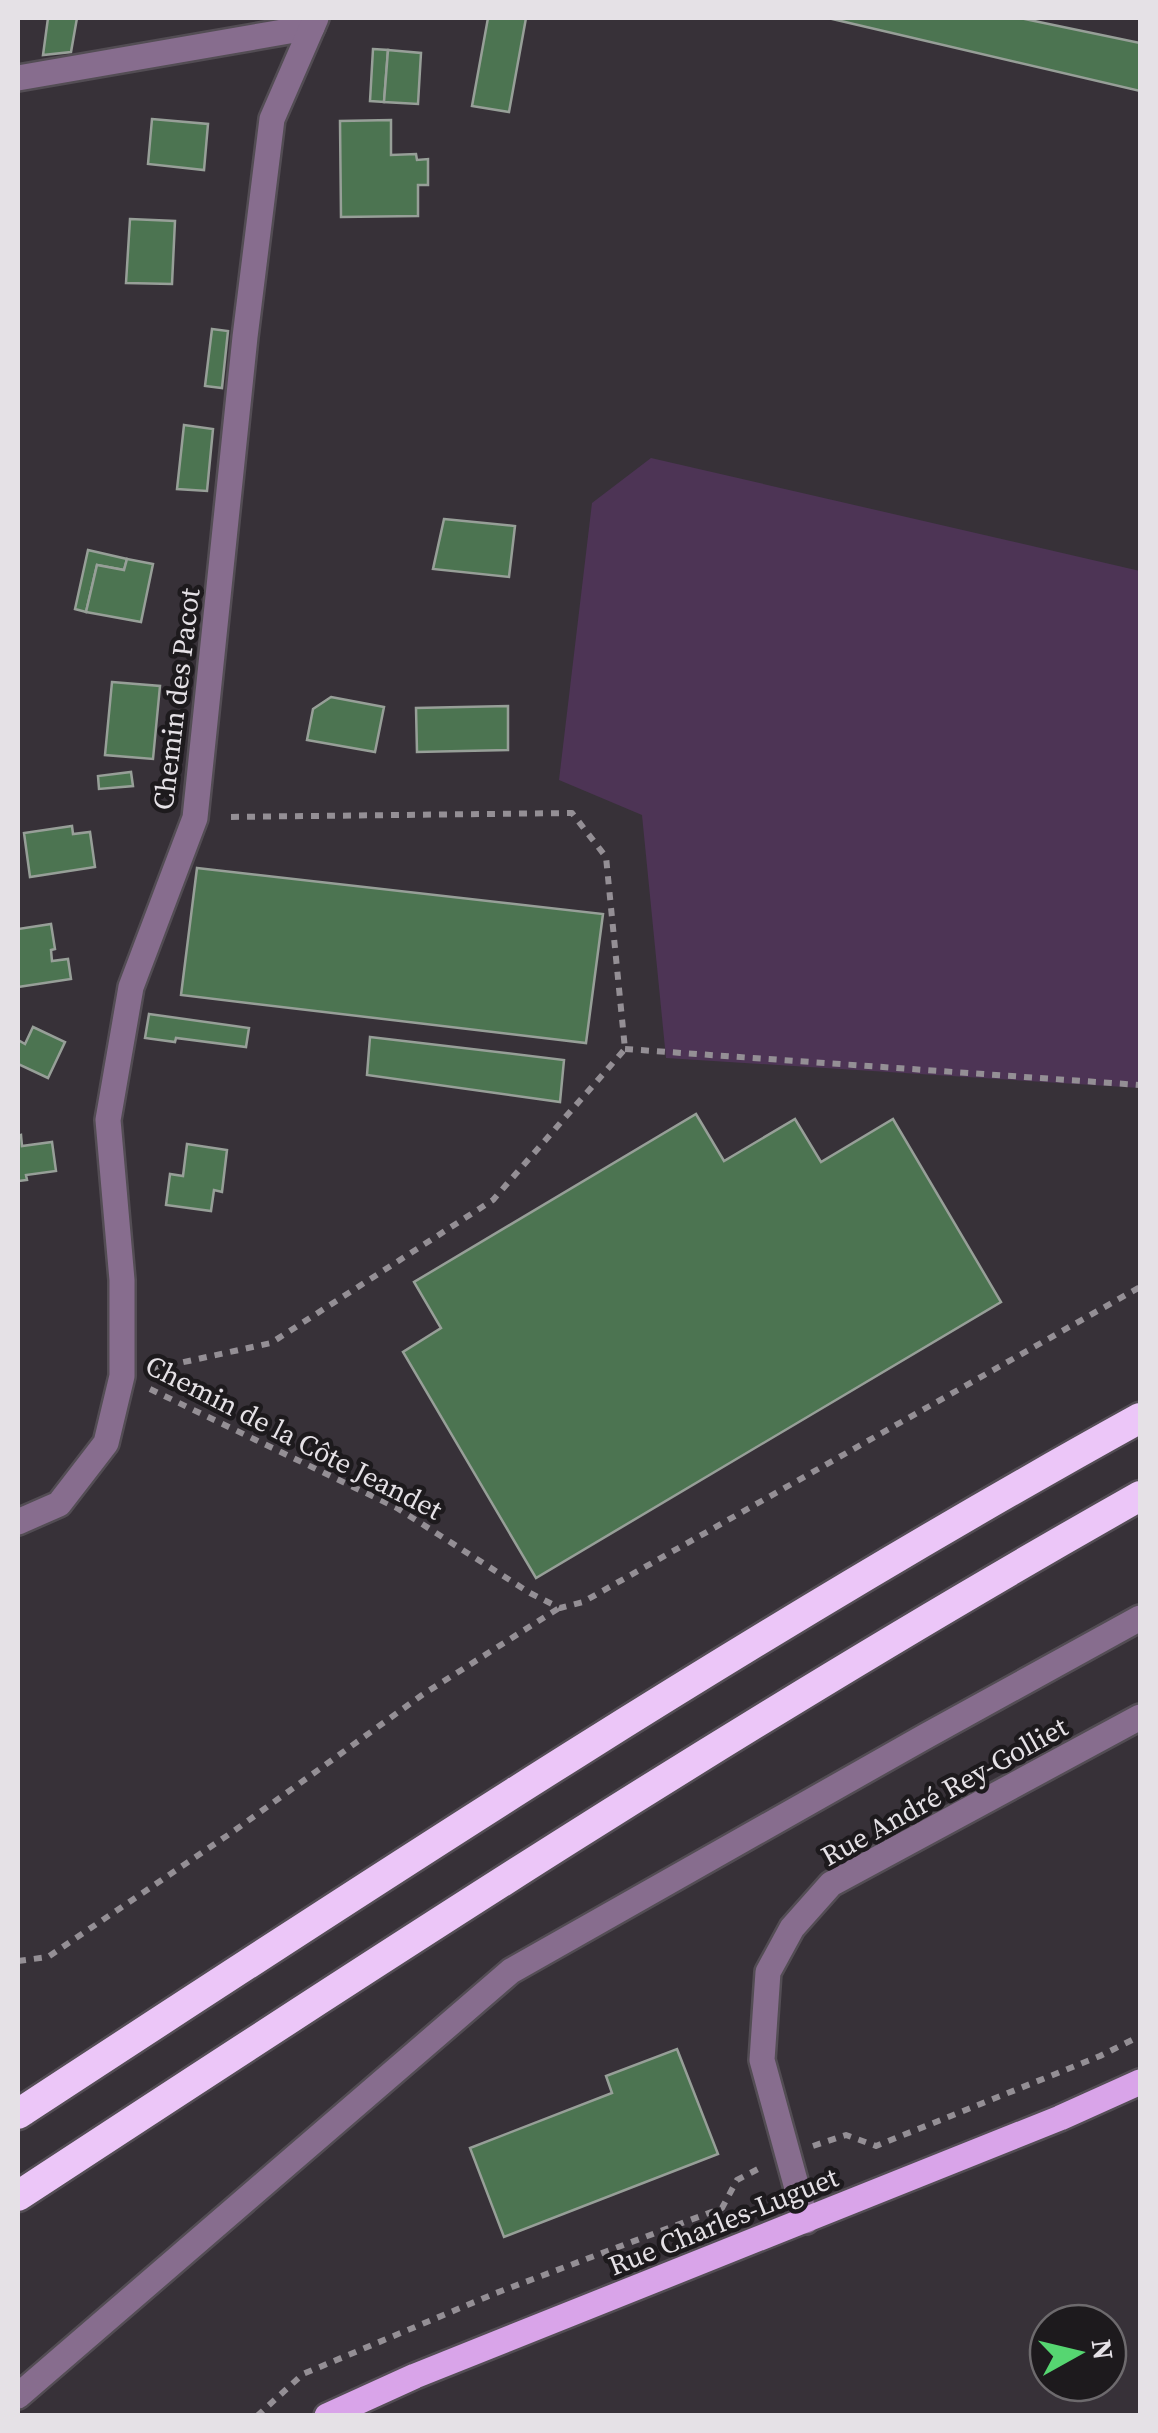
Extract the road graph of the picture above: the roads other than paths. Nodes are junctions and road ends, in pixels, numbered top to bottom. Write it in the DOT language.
graph roads {
  1 [pos="314,22"];
  2 [pos="18,78"];
  3 [pos="1140,1418"];
  4 [pos="1140,1496"];
  5 [pos="18,1522"];
  6 [pos="1140,1618"];
  7 [pos="1140,1718"];
  8 [pos="1140,2082"];
  9 [pos="18,2114"];
  10 [pos="18,2196"];
  11 [pos="806,2221"];
  12 [pos="18,2396"];
  13 [pos="327,2416"];
  1 -- 2 [label="street"];
  1 -- 5 [label="street, Chemin des Pacot"];
  3 -- 9 [label="highway"];
  4 -- 10 [label="highway"];
  6 -- 12 [label="street"];
  7 -- 11 [label="street, Rue André Rey-Golliet"];
  8 -- 11 [label="main road, Rue Charles-Luguet"];
  11 -- 13 [label="main road, Rue Charles-Luguet"];
}
